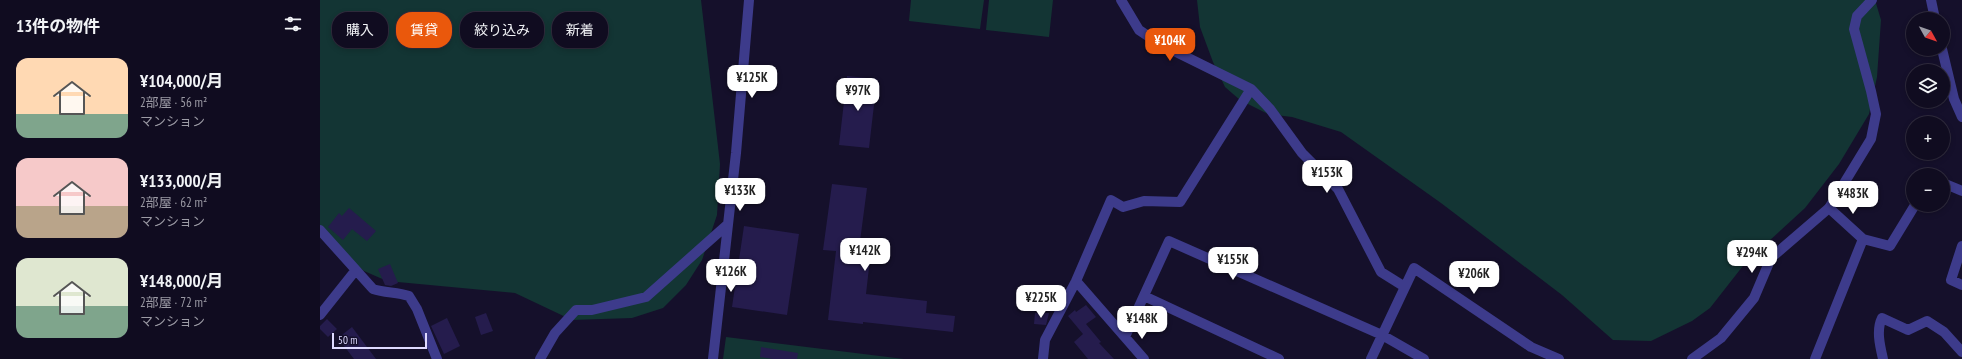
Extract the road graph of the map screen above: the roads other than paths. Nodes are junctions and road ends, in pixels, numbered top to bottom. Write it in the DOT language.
graph roads {
  1 [pos="749,0"];
  2 [pos="1121,0"];
  3 [pos="1872,0"];
  4 [pos="1931,0"];
  5 [pos="1934,12"];
  6 [pos="1944,56"];
  7 [pos="1250,89"];
  8 [pos="1962,117"];
  9 [pos="1950,186"];
  10 [pos="1962,191"];
  11 [pos="1828,208"];
  12 [pos="1911,212"];
  13 [pos="727,225"];
  14 [pos="320,230"];
  15 [pos="1863,239"];
  16 [pos="1962,246"];
  17 [pos="355,271"];
  18 [pos="1076,281"];
  19 [pos="1962,285"];
  20 [pos="1405,287"];
  21 [pos="1144,296"];
  22 [pos="320,315"];
  23 [pos="1382,335"];
  24 [pos="1125,337"];
  25 [pos="1962,352"];
  26 [pos="437,359"];
  27 [pos="540,359"];
  28 [pos="713,359"];
  29 [pos="1043,359"];
  30 [pos="1144,359"];
  31 [pos="1279,359"];
  32 [pos="1371,359"];
  33 [pos="1424,359"];
  34 [pos="1559,359"];
  35 [pos="1692,359"];
  36 [pos="1815,359"];
  37 [pos="1882,359"];
  1 -- 13 [label="street"];
  2 -- 7 [label="street"];
  3 -- 11 [label="street"];
  4 -- 5 [label="street"];
  6 -- 8 [label="street"];
  7 -- 18 [label="street"];
  7 -- 20 [label="street"];
  9 -- 10 [label="street"];
  11 -- 15 [label="street"];
  11 -- 35 [label="street"];
  12 -- 15 [label="street"];
  13 -- 27 [label="street"];
  13 -- 28 [label="street"];
  14 -- 17 [label="street"];
  15 -- 36 [label="street"];
  16 -- 19 [label="street"];
  17 -- 22 [label="street"];
  17 -- 26 [label="street"];
  18 -- 24 [label="street"];
  18 -- 29 [label="street"];
  20 -- 23 [label="street"];
  20 -- 34 [label="street"];
  21 -- 23 [label="street"];
  21 -- 24 [label="street"];
  21 -- 31 [label="street"];
  23 -- 32 [label="street"];
  23 -- 33 [label="street"];
  24 -- 30 [label="street"];
  25 -- 37 [label="street"];
}
